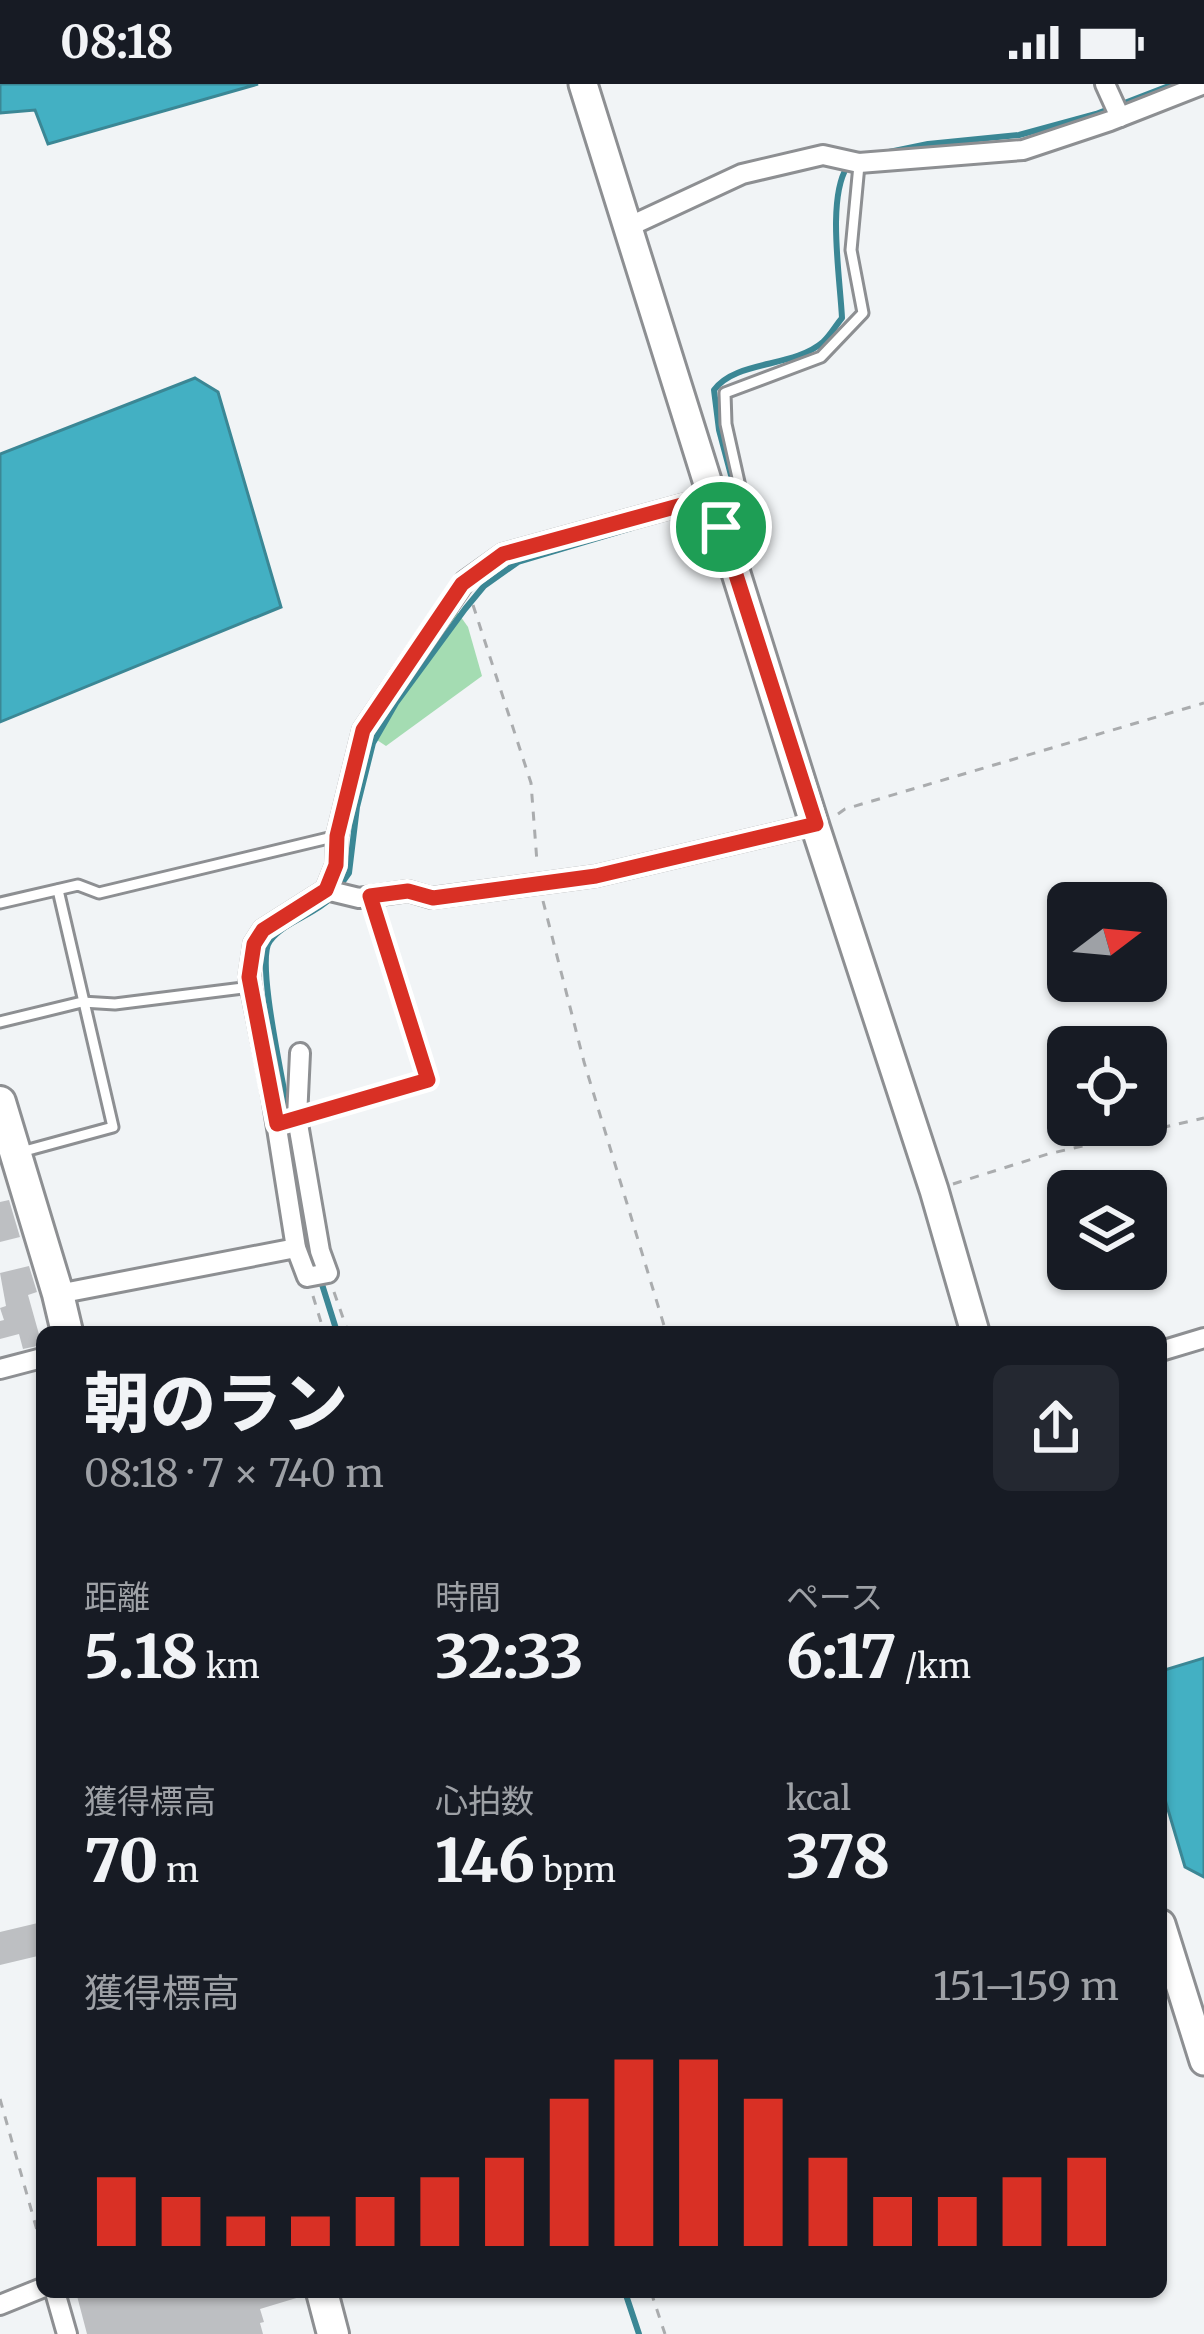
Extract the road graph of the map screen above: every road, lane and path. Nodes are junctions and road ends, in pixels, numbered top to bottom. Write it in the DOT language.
graph roads {
  1 [pos="1105,84"];
  2 [pos="1204,84"];
  3 [pos="592,86"];
  4 [pos="1120,118"];
  5 [pos="860,163"];
  6 [pos="628,227"];
  7 [pos="711,497"];
  8 [pos="721,527"];
  9 [pos="462,584"];
  10 [pos="1204,703"];
  11 [pos="816,826"];
  12 [pos="337,836"];
  13 [pos="538,883"];
  14 [pos="58,890"];
  15 [pos="326,890"];
  16 [pos="370,896"];
  17 [pos="0,904"];
  18 [pos="251,987"];
  19 [pos="82,1002"];
  20 [pos="0,1022"];
  21 [pos="300,1053"];
  22 [pos="0,1102"];
  23 [pos="297,1118"];
  24 [pos="1204,1118"];
  25 [pos="277,1124"];
  26 [pos="16,1154"];
  27 [pos="934,1190"];
  28 [pos="296,1248"];
  29 [pos="328,1274"];
  30 [pos="307,1277"];
  31 [pos="58,1294"];
  32 [pos="66,1326"];
  33 [pos="322,1326"];
  34 [pos="345,1326"];
  35 [pos="664,1326"];
  36 [pos="973,1326"];
  37 [pos="1204,1339"];
  38 [pos="1167,1349"];
  39 [pos="36,1360"];
  40 [pos="0,1369"];
  41 [pos="1167,1943"];
  42 [pos="1204,2061"];
  43 [pos="0,2099"];
  44 [pos="36,2227"];
  45 [pos="36,2290"];
  46 [pos="57,2298"];
  47 [pos="324,2298"];
  48 [pos="653,2298"];
  49 [pos="0,2305"];
  50 [pos="67,2334"];
  51 [pos="333,2334"];
  52 [pos="665,2334"];
  1 -- 4 [label="street"];
  2 -- 4 [label="street"];
  3 -- 6 [label="street"];
  4 -- 5 [label="street"];
  5 -- 6 [label="street"];
  5 -- 8 [label="lane"];
  6 -- 7 [label="street"];
  7 -- 8 [label="street"];
  7 -- 9 [label="street"];
  8 -- 11 [label="street"];
  9 -- 12 [label="street"];
  9 -- 13 [label="path"];
  10 -- 11 [label="path"];
  11 -- 13 [label="street"];
  11 -- 27 [label="street"];
  12 -- 14 [label="lane"];
  12 -- 15 [label="street"];
  13 -- 16 [label="street"];
  13 -- 35 [label="path"];
  14 -- 17 [label="lane"];
  14 -- 19 [label="lane"];
  15 -- 16 [label="street"];
  15 -- 18 [label="street"];
  16 -- 23 [label="lane"];
  18 -- 19 [label="lane"];
  18 -- 25 [label="street"];
  19 -- 20 [label="lane"];
  19 -- 26 [label="lane"];
  21 -- 23 [label="street"];
  22 -- 26 [label="main road"];
  23 -- 25 [label="lane"];
  23 -- 29 [label="street"];
  24 -- 27 [label="path"];
  25 -- 28 [label="street"];
  26 -- 31 [label="main road"];
  27 -- 36 [label="street"];
  28 -- 30 [label="street"];
  28 -- 31 [label="street"];
  29 -- 30 [label="street"];
  29 -- 34 [label="path"];
  30 -- 33 [label="path"];
  31 -- 32 [label="main road"];
  37 -- 38 [label="street"];
  39 -- 40 [label="street"];
  41 -- 42 [label="street"];
  43 -- 44 [label="path"];
  45 -- 49 [label="street"];
  46 -- 50 [label="street"];
  47 -- 51 [label="main road"];
  48 -- 52 [label="path"];
}
